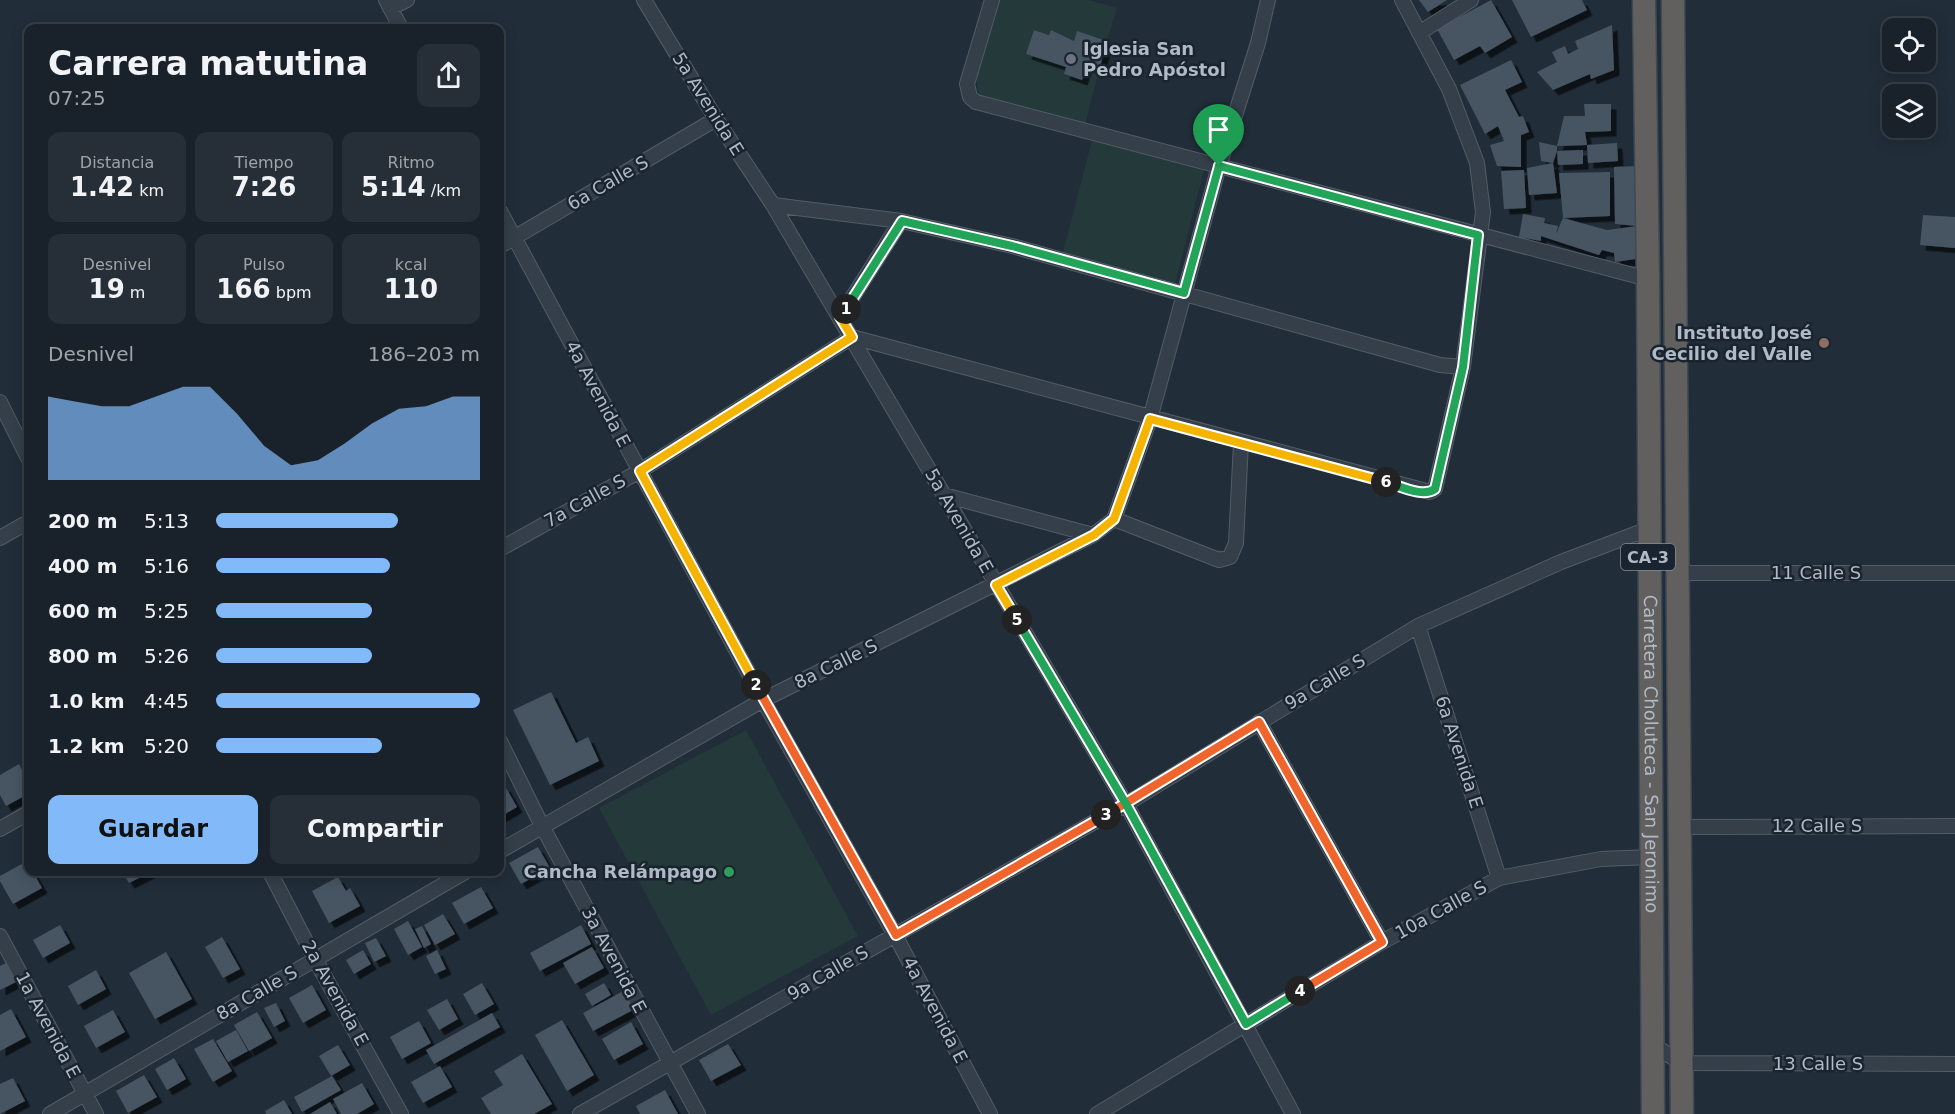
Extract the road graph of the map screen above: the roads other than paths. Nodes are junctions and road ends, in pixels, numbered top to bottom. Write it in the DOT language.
graph roads {
  1 [pos="406,0"];
  2 [pos="644,0"];
  3 [pos="992,0"];
  4 [pos="1268,0"];
  5 [pos="1402,0"];
  6 [pos="1471,0"];
  7 [pos="1644,0"];
  8 [pos="1673,0"];
  9 [pos="388,4"];
  10 [pos="399,24"];
  11 [pos="1419,33"];
  12 [pos="716,119"];
  13 [pos="1219,166"];
  14 [pos="773,205"];
  15 [pos="504,218"];
  16 [pos="902,221"];
  17 [pos="1478,235"];
  18 [pos="514,237"];
  19 [pos="504,243"];
  20 [pos="1648,279"];
  21 [pos="1184,293"];
  22 [pos="840,317"];
  23 [pos="852,337"];
  24 [pos="1463,367"];
  25 [pos="0,402"];
  26 [pos="1150,419"];
  27 [pos="1241,443"];
  28 [pos="24,450"];
  29 [pos="640,471"];
  30 [pos="944,495"];
  31 [pos="1114,519"];
  32 [pos="24,524"];
  33 [pos="1648,530"];
  34 [pos="1094,535"];
  35 [pos="0,538"];
  36 [pos="504,547"];
  37 [pos="1677,573"];
  38 [pos="1955,573"];
  39 [pos="996,585"];
  40 [pos="1418,626"];
  41 [pos="764,700"];
  42 [pos="1259,722"];
  43 [pos="504,749"];
  44 [pos="1126,804"];
  45 [pos="24,815"];
  46 [pos="542,826"];
  47 [pos="1955,826"];
  48 [pos="1679,827"];
  49 [pos="0,829"];
  50 [pos="504,849"];
  51 [pos="1651,857"];
  52 [pos="272,876"];
  53 [pos="458,876"];
  54 [pos="1499,878"];
  55 [pos="896,935"];
  56 [pos="0,936"];
  57 [pos="1382,942"];
  58 [pos="315,959"];
  59 [pos="1246,1024"];
  60 [pos="1652,1044"];
  61 [pos="670,1063"];
  62 [pos="1681,1063"];
  63 [pos="1955,1064"];
  64 [pos="85,1093"];
  65 [pos="50,1114"];
  66 [pos="96,1114"];
  67 [pos="401,1114"];
  68 [pos="580,1114"];
  69 [pos="698,1114"];
  70 [pos="990,1114"];
  71 [pos="1097,1114"];
  72 [pos="1293,1114"];
  73 [pos="1653,1114"];
  74 [pos="1682,1114"];
  1 -- 9 [label="street"];
  2 -- 12 [label="street, 5a Avenida E"];
  3 -- 13 [label="street"];
  4 -- 13 [label="street"];
  5 -- 11 [label="street"];
  6 -- 11 [label="street"];
  7 -- 20 [label="highway, Carretera Choluteca - San Jeronimo / CA-3"];
  8 -- 37 [label="highway, Carretera Choluteca - San Jeronimo / CA-3"];
  9 -- 10 [label="street"];
  11 -- 17 [label="street"];
  12 -- 14 [label="street, 5a Avenida E"];
  12 -- 18 [label="street, 6a Calle S"];
  13 -- 17 [label="street"];
  13 -- 21 [label="street"];
  14 -- 16 [label="street"];
  14 -- 22 [label="street, 5a Avenida E"];
  15 -- 18 [label="street, 4a Avenida E"];
  16 -- 21 [label="street"];
  16 -- 22 [label="street"];
  17 -- 20 [label="street"];
  17 -- 24 [label="street"];
  18 -- 19 [label="street, 6a Calle S"];
  18 -- 29 [label="street, 4a Avenida E"];
  20 -- 33 [label="highway, Carretera Choluteca - San Jeronimo / CA-3"];
  21 -- 24 [label="street"];
  21 -- 26 [label="street"];
  22 -- 23 [label="street, 5a Avenida E"];
  23 -- 26 [label="street"];
  23 -- 29 [label="street, 7a Calle S"];
  23 -- 30 [label="street, 5a Avenida E"];
  24 -- 27 [label="street"];
  25 -- 28 [label="street"];
  26 -- 27 [label="street"];
  26 -- 31 [label="street"];
  27 -- 31 [label="street"];
  29 -- 36 [label="street, 7a Calle S"];
  29 -- 41 [label="street, 4a Avenida E"];
  30 -- 34 [label="street"];
  30 -- 39 [label="street, 5a Avenida E"];
  31 -- 34 [label="street, 8a Calle S"];
  32 -- 35 [label="street"];
  33 -- 40 [label="street, 9a Calle S"];
  33 -- 51 [label="highway, Carretera Choluteca - San Jeronimo / CA-3"];
  34 -- 39 [label="street, 8a Calle S"];
  37 -- 38 [label="street, 11 Calle S"];
  37 -- 48 [label="highway, Carretera Choluteca - San Jeronimo / CA-3"];
  39 -- 41 [label="street, 8a Calle S"];
  39 -- 44 [label="street, 5a Avenida E"];
  40 -- 42 [label="street, 9a Calle S"];
  40 -- 54 [label="street, 6a Avenida E"];
  41 -- 46 [label="street, 8a Calle S"];
  41 -- 55 [label="street, 4a Avenida E"];
  42 -- 44 [label="street, 9a Calle S"];
  42 -- 57 [label="street"];
  43 -- 46 [label="street, 3a Avenida E"];
  44 -- 55 [label="street, 9a Calle S"];
  44 -- 59 [label="street, 5a Avenida E"];
  45 -- 49 [label="street"];
  46 -- 50 [label="street, 8a Calle S"];
  46 -- 61 [label="street, 3a Avenida E"];
  47 -- 48 [label="street, 12 Calle S"];
  48 -- 62 [label="highway, Carretera Choluteca - San Jeronimo / CA-3"];
  51 -- 54 [label="street, 10a Calle S"];
  51 -- 60 [label="highway, Carretera Choluteca - San Jeronimo / CA-3"];
  52 -- 58 [label="street, 2a Avenida E"];
  53 -- 58 [label="street, 8a Calle S"];
  54 -- 57 [label="street, 10a Calle S"];
  55 -- 61 [label="street, 9a Calle S"];
  55 -- 70 [label="street, 4a Avenida E"];
  56 -- 64 [label="street, 1a Avenida E"];
  57 -- 59 [label="street, 10a Calle S"];
  58 -- 64 [label="street, 8a Calle S"];
  58 -- 67 [label="street, 2a Avenida E"];
  59 -- 71 [label="street, 10a Calle S"];
  59 -- 72 [label="street, 5a Avenida E"];
  60 -- 62 [label="street"];
  60 -- 73 [label="highway, Carretera Choluteca - San Jeronimo / CA-3"];
  61 -- 68 [label="street, 9a Calle S"];
  61 -- 69 [label="street, 3a Avenida E"];
  62 -- 63 [label="street, 13 Calle S"];
  62 -- 74 [label="highway, Carretera Choluteca - San Jeronimo / CA-3"];
  64 -- 65 [label="street, 8a Calle S"];
  64 -- 66 [label="street, 1a Avenida E"];
}
